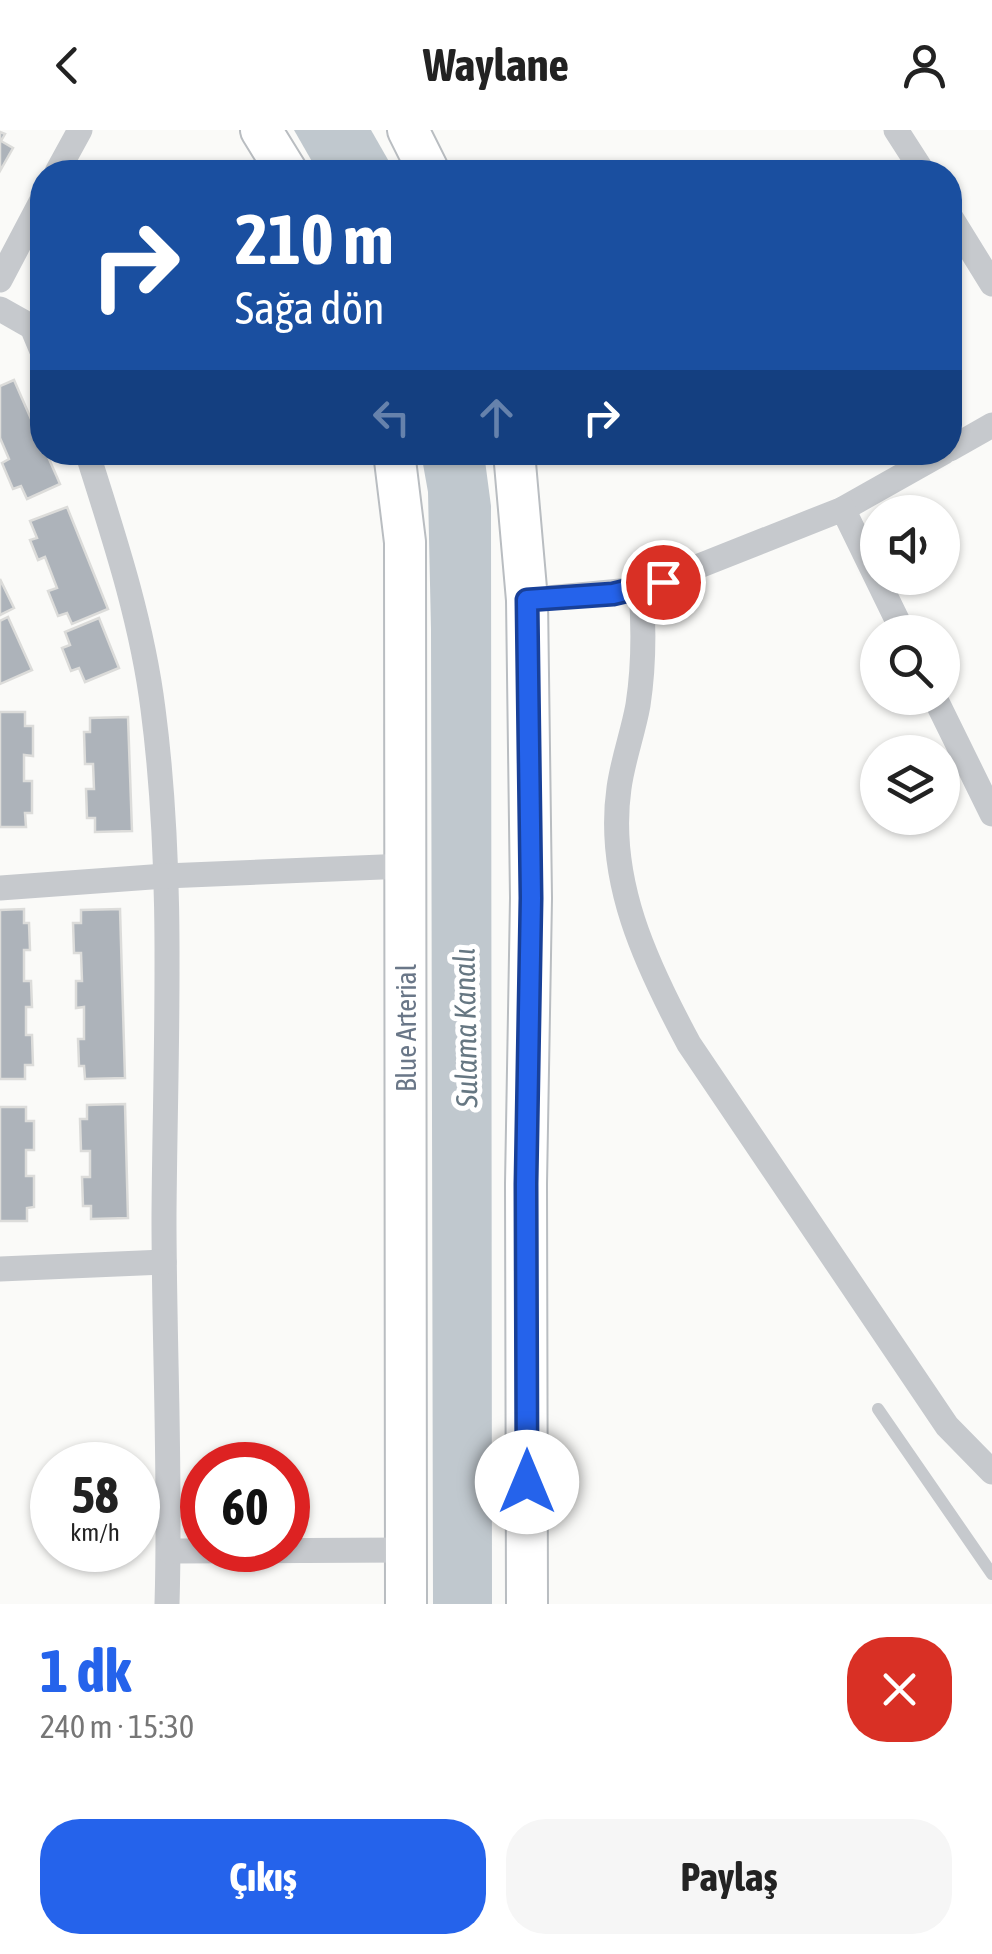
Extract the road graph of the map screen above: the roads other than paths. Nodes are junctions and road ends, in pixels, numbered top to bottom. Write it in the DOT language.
graph roads {
  1 [pos="80,130"];
  2 [pos="261,130"];
  3 [pos="408,130"];
  4 [pos="896,130"];
  5 [pos="64,160"];
  6 [pos="280,160"];
  7 [pos="423,160"];
  8 [pos="915,160"];
  9 [pos="30,221"];
  10 [pos="962,235"];
  11 [pos="2,271"];
  12 [pos="992,284"];
  13 [pos="0,308"];
  14 [pos="30,325"];
  15 [pos="992,425"];
  16 [pos="962,442"];
  17 [pos="91,465"];
  18 [pos="396,465"];
  19 [pos="515,465"];
  20 [pos="922,465"];
  21 [pos="843,509"];
  22 [pos="641,589"];
  23 [pos="527,600"];
  24 [pos="896,615"];
  25 [pos="943,715"];
  26 [pos="992,814"];
  27 [pos="406,866"];
  28 [pos="165,876"];
  29 [pos="0,888"];
  30 [pos="164,1262"];
  31 [pos="0,1269"];
  32 [pos="878,1408"];
  33 [pos="992,1472"];
  34 [pos="406,1550"];
  35 [pos="169,1551"];
  36 [pos="992,1574"];
  37 [pos="167,1604"];
  38 [pos="406,1604"];
  39 [pos="527,1604"];
  1 -- 5 [label="street"];
  2 -- 6 [label="main road"];
  3 -- 7 [label="main road"];
  4 -- 8 [label="street"];
  9 -- 11 [label="street"];
  10 -- 12 [label="street"];
  13 -- 14 [label="street"];
  15 -- 16 [label="street"];
  17 -- 28 [label="street"];
  18 -- 27 [label="main road, Blue Arterial"];
  19 -- 23 [label="main road"];
  20 -- 21 [label="street"];
  21 -- 22 [label="street"];
  21 -- 24 [label="street"];
  22 -- 23 [label="street"];
  22 -- 33 [label="street"];
  23 -- 39 [label="main road"];
  25 -- 26 [label="street"];
  27 -- 28 [label="street"];
  27 -- 34 [label="main road, Blue Arterial"];
  28 -- 29 [label="street"];
  28 -- 30 [label="street"];
  30 -- 31 [label="street"];
  30 -- 35 [label="street"];
  32 -- 36 [label="lane"];
  34 -- 35 [label="street"];
  34 -- 38 [label="main road, Blue Arterial"];
  35 -- 37 [label="street"];
}
